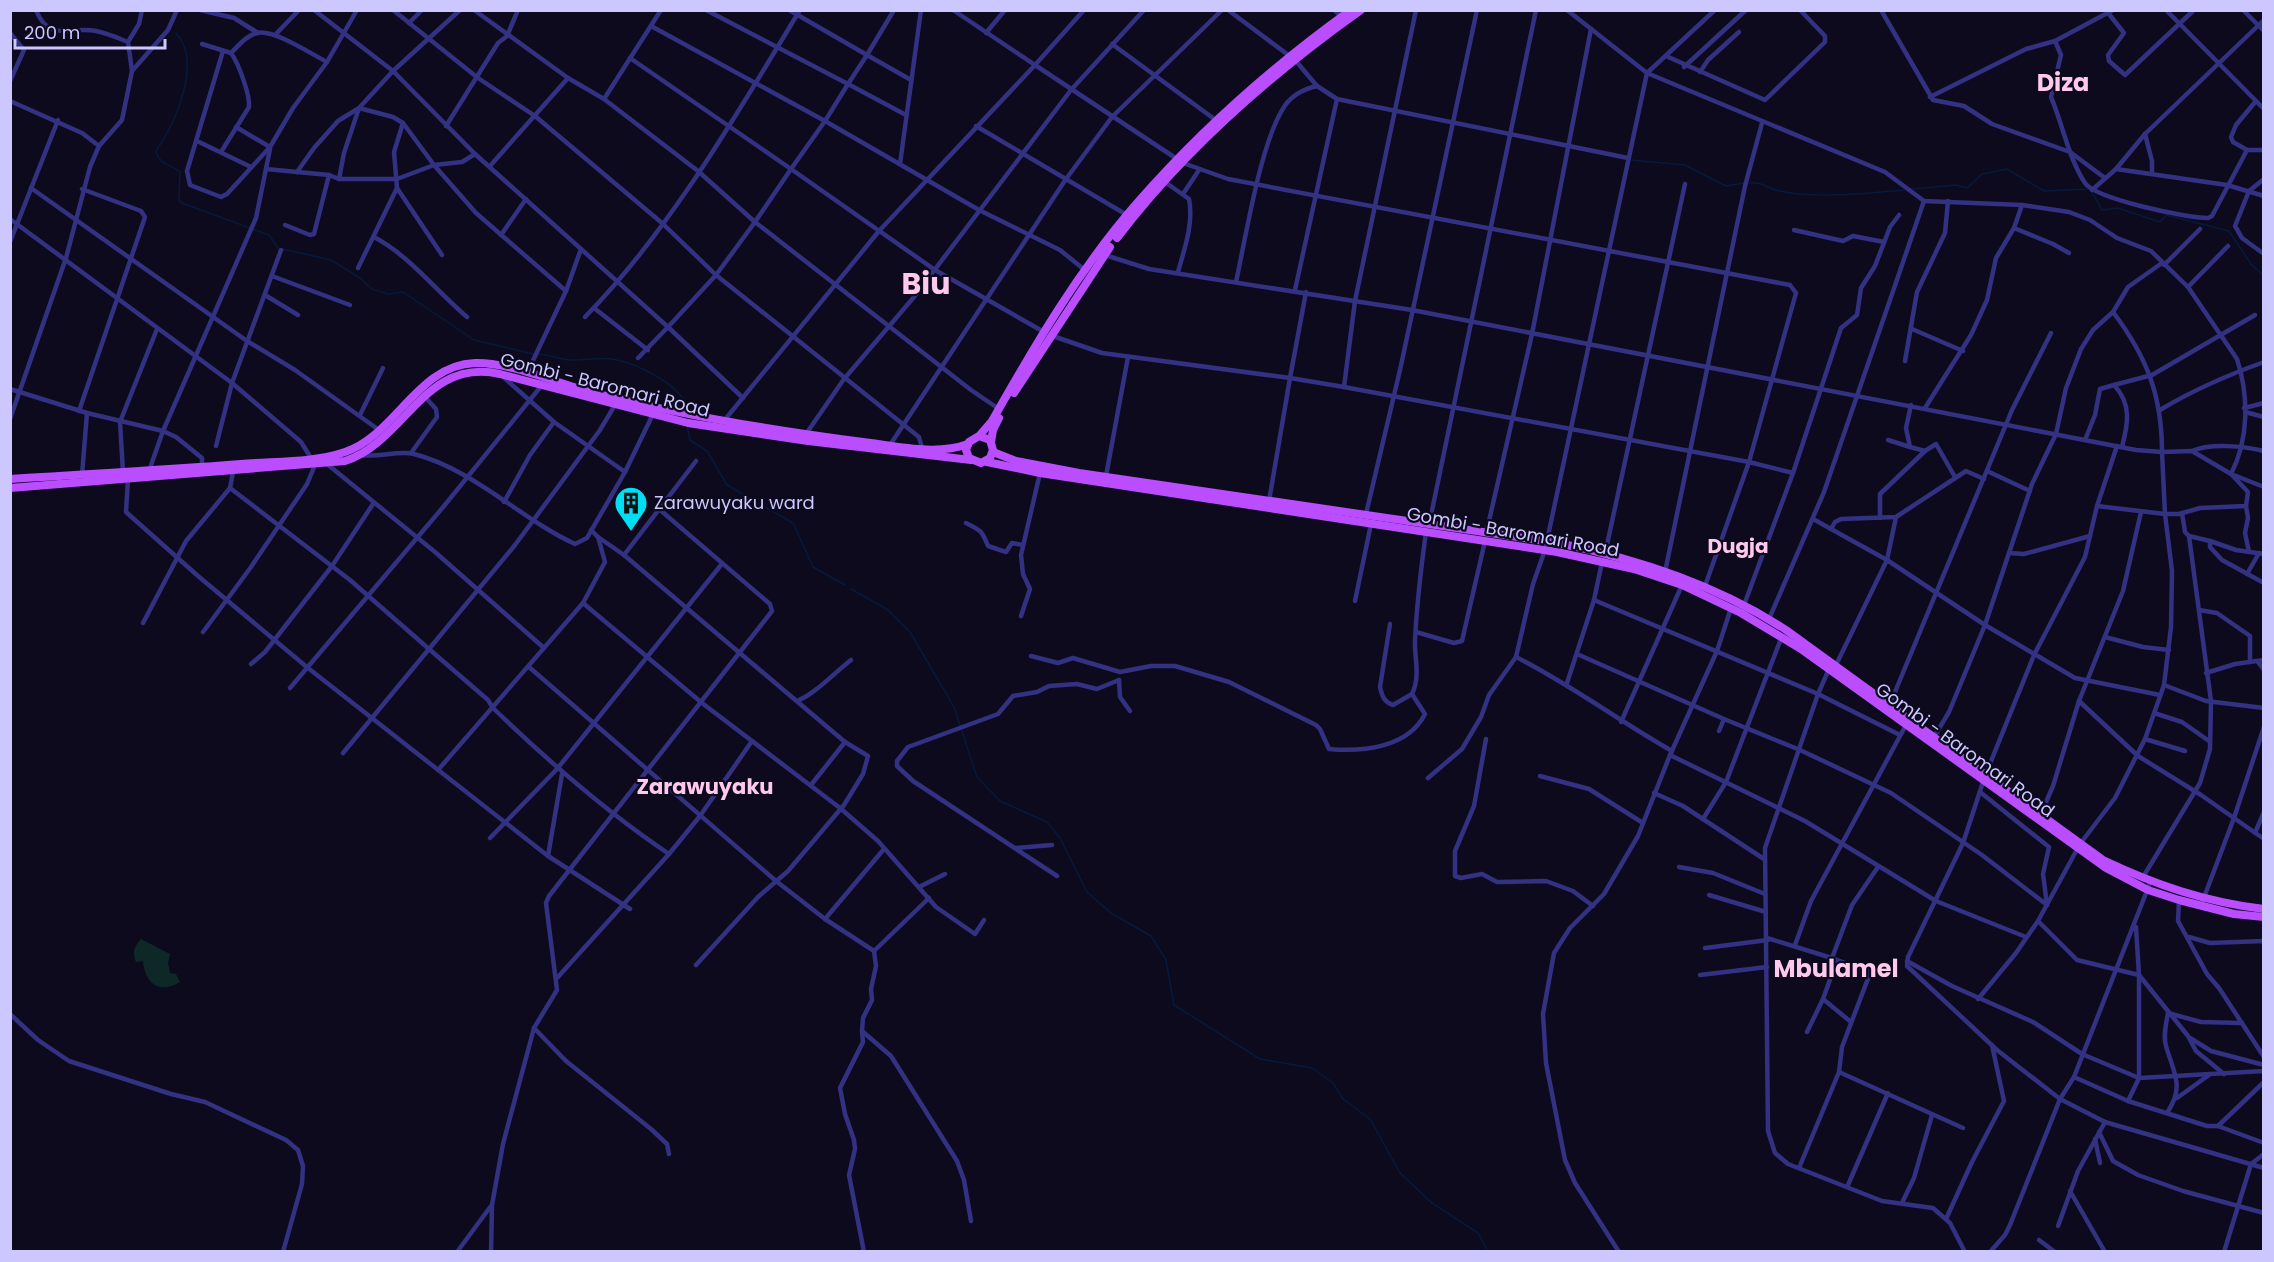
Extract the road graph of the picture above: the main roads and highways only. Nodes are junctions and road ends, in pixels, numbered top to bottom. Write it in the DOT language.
graph roads {
  1 [pos="1351,10"];
  2 [pos="1361,10"];
  3 [pos="1292,58"];
  4 [pos="1181,161"];
  5 [pos="1102,253"];
  6 [pos="1047,334"];
  7 [pos="654,412"];
  8 [pos="689,420"];
  9 [pos="979,436"];
  10 [pos="991,442"];
  11 [pos="968,444"];
  12 [pos="993,452"];
  13 [pos="971,460"];
  14 [pos="313,462"];
  15 [pos="987,462"];
  16 [pos="202,470"];
  17 [pos="125,476"];
  18 [pos="10,479"];
  19 [pos="10,488"];
  20 [pos="1251,502"];
  21 [pos="1427,529"];
  22 [pos="1604,557"];
  23 [pos="1833,667"];
  24 [pos="1907,722"];
  25 [pos="1984,779"];
  26 [pos="2079,846"];
  27 [pos="2149,886"];
  28 [pos="2264,909"];
  29 [pos="2264,917"];
  1 -- 3 [label="main road"];
  2 -- 3 [label="main road"];
  3 -- 4 [label="main road"];
  3 -- 4 [label="main road"];
  4 -- 5 [label="main road"];
  4 -- 5 [label="main road"];
  5 -- 6 [label="main road"];
  5 -- 6 [label="main road"];
  6 -- 9 [label="main road"];
  6 -- 10 [label="main road"];
  7 -- 8 [label="main road, Gombi - Baromari Road"];
  7 -- 14 [label="main road, Gombi - Baromari Road"];
  7 -- 14 [label="main road, Gombi - Baromari Road"];
  8 -- 11 [label="main road, Gombi - Baromari Road"];
  8 -- 13 [label="main road, Gombi - Baromari Road"];
  9 -- 10 [label="main road"];
  9 -- 11 [label="main road"];
  10 -- 12 [label="main road"];
  11 -- 13 [label="main road"];
  12 -- 15 [label="main road"];
  12 -- 20 [label="main road, Gombi - Baromari Road"];
  13 -- 15 [label="main road"];
  14 -- 16 [label="main road, Gombi - Baromari Road"];
  14 -- 16 [label="main road, Gombi - Baromari Road"];
  15 -- 20 [label="main road, Gombi - Baromari Road"];
  16 -- 17 [label="main road, Gombi - Baromari Road"];
  16 -- 17 [label="main road, Gombi - Baromari Road"];
  17 -- 18 [label="main road, Gombi - Baromari Road"];
  17 -- 19 [label="main road, Gombi - Baromari Road"];
  20 -- 21 [label="main road, Gombi - Baromari Road"];
  20 -- 21 [label="main road, Gombi - Baromari Road"];
  21 -- 22 [label="main road, Gombi - Baromari Road"];
  22 -- 23 [label="main road, Gombi - Baromari Road"];
  22 -- 23 [label="main road, Gombi - Baromari Road"];
  23 -- 24 [label="main road, Gombi - Baromari Road"];
  23 -- 24 [label="main road, Gombi - Baromari Road"];
  24 -- 25 [label="main road, Gombi - Baromari Road"];
  24 -- 25 [label="main road, Gombi - Baromari Road"];
  25 -- 26 [label="main road, Gombi - Baromari Road"];
  26 -- 27 [label="main road, Gombi - Baromari Road"];
  26 -- 27 [label="main road, Gombi - Baromari Road"];
  27 -- 28 [label="main road, Gombi - Baromari Road"];
  27 -- 29 [label="main road, Gombi - Baromari Road"];
}
